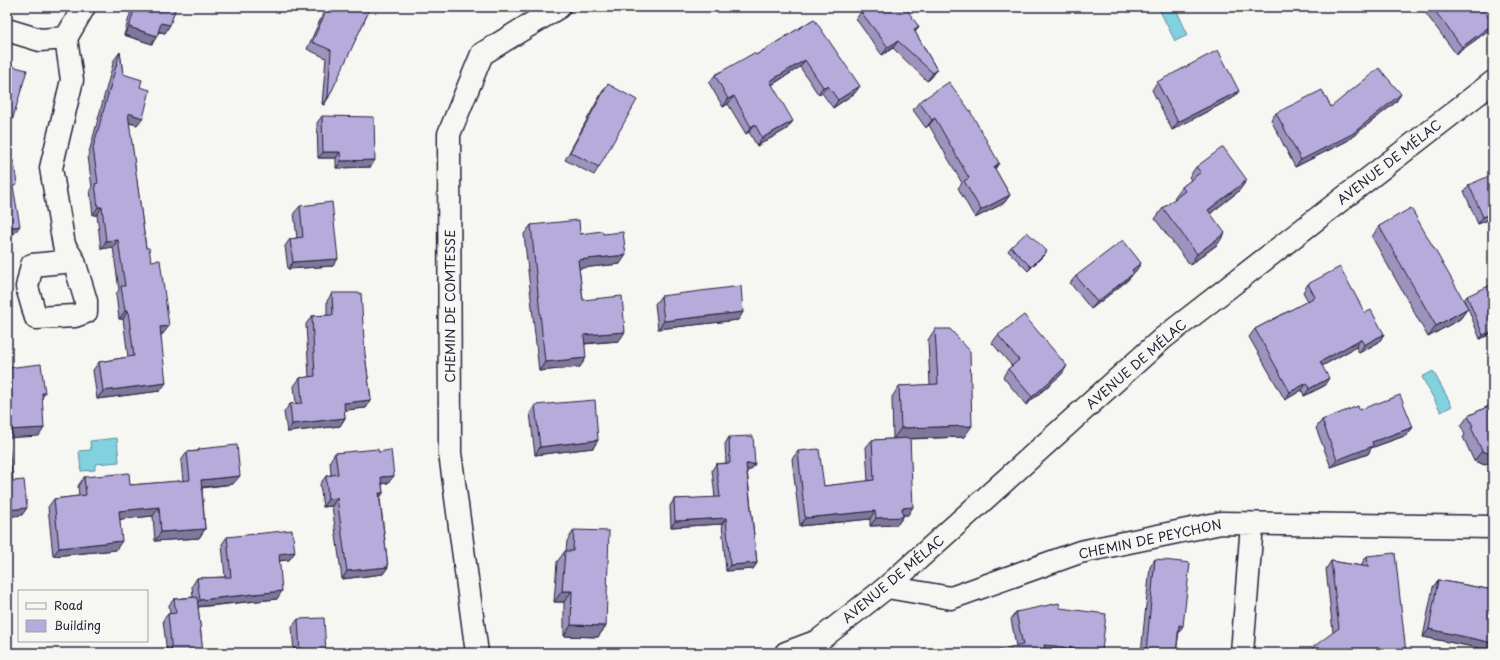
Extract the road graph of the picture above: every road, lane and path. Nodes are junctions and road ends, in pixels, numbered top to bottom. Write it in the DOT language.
graph roads {
  1 [pos="84,7"];
  2 [pos="559,7"];
  3 [pos="7,30"];
  4 [pos="66,38"];
  5 [pos="1493,82"];
  6 [pos="74,261"];
  7 [pos="1252,524"];
  8 [pos="1493,527"];
  9 [pos="887,586"];
  10 [pos="477,653"];
  11 [pos="786,653"];
  12 [pos="1242,653"];
  1 -- 4 [label="street"];
  2 -- 10 [label="street, CHEMIN DE COMTESSE"];
  3 -- 4 [label="street"];
  4 -- 6 [label="street"];
  5 -- 9 [label="street, AVENUE DE MÉLAC"];
  7 -- 8 [label="street, CHEMIN DE PEYCHON"];
  7 -- 9 [label="street, CHEMIN DE PEYCHON"];
  7 -- 12 [label="street"];
  9 -- 11 [label="street, AVENUE DE MÉLAC"];
}
